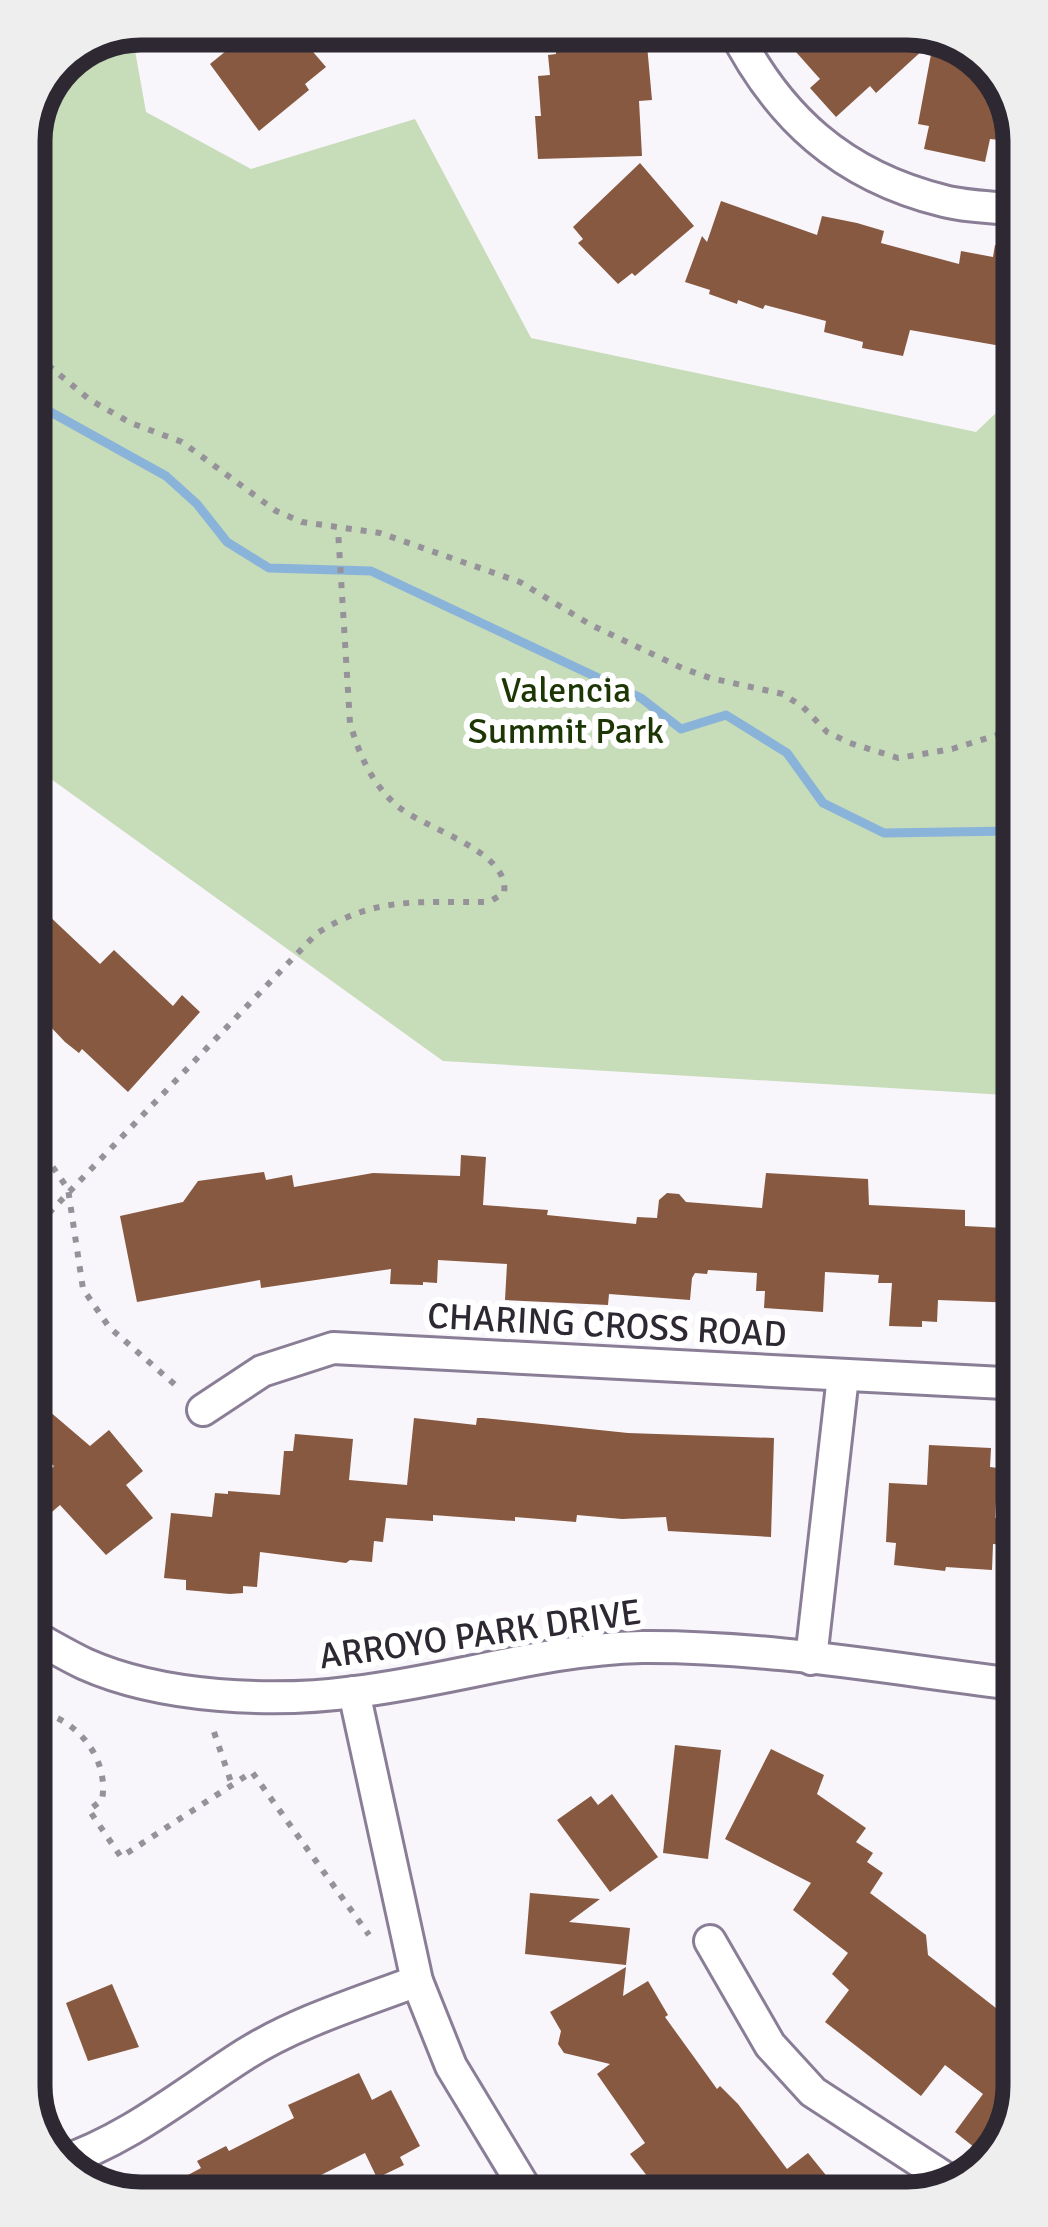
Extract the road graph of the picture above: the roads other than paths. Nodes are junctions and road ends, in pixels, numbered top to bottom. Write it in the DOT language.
graph roads {
  1 [pos="741,45"];
  2 [pos="1003,208"];
  3 [pos="843,1376"];
  4 [pos="1003,1383"];
  5 [pos="203,1410"];
  6 [pos="45,1643"];
  7 [pos="811,1659"];
  8 [pos="1003,1682"];
  9 [pos="354,1693"];
  10 [pos="710,1941"];
  11 [pos="416,1982"];
  12 [pos="77,2157"];
  13 [pos="941,2176"];
  14 [pos="521,2182"];
  1 -- 2 [label="street"];
  3 -- 4 [label="street, CHARING CROSS ROAD"];
  3 -- 5 [label="street, CHARING CROSS ROAD"];
  3 -- 7 [label="street"];
  6 -- 9 [label="street, ARROYO PARK DRIVE"];
  7 -- 8 [label="street, ARROYO PARK DRIVE"];
  7 -- 9 [label="street, ARROYO PARK DRIVE"];
  9 -- 11 [label="street"];
  10 -- 13 [label="street"];
  11 -- 12 [label="street"];
  11 -- 14 [label="street"];
}
